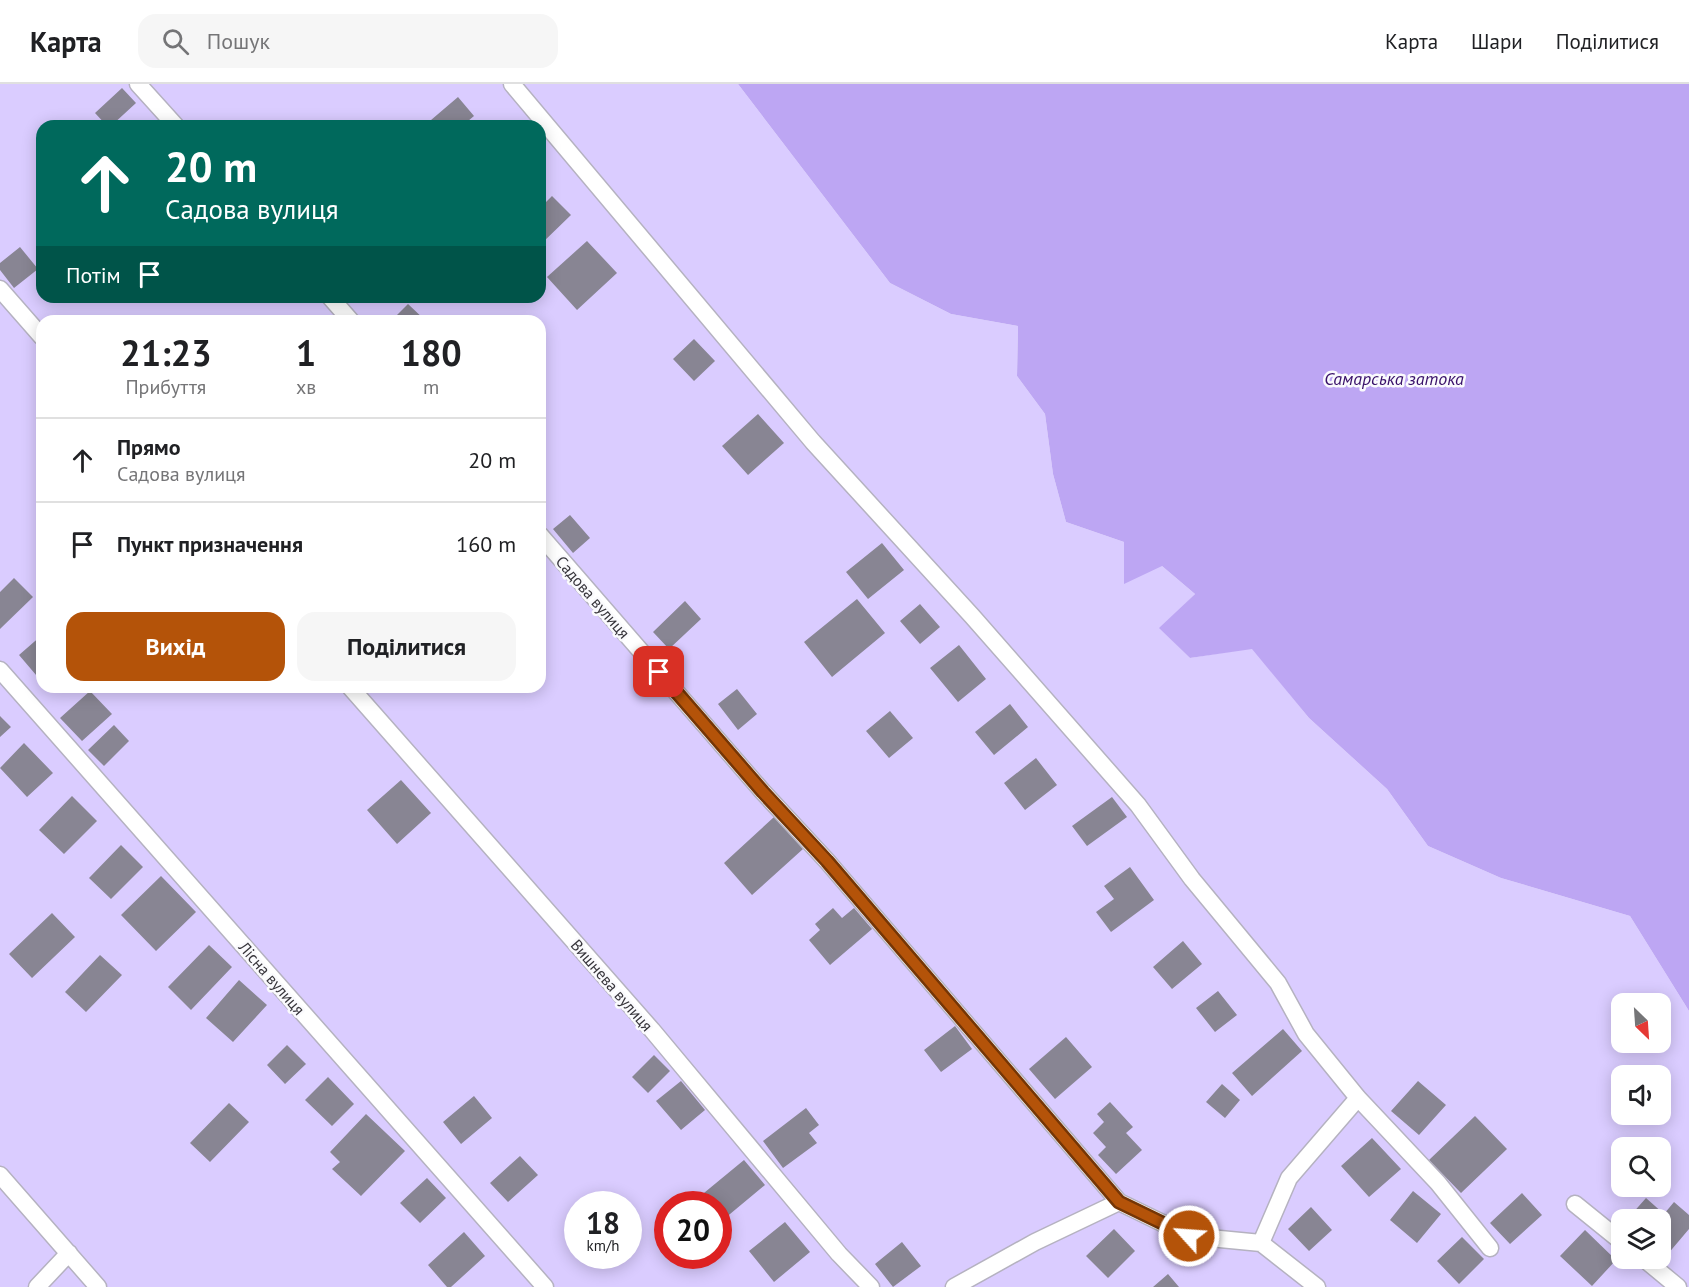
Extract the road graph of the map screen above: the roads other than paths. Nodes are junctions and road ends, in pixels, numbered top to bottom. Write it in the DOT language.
graph roads {
  1 [pos="138,84"];
  2 [pos="512,84"];
  3 [pos="171,120"];
  4 [pos="542,120"];
  5 [pos="546,124"];
  6 [pos="0,289"];
  7 [pos="335,303"];
  8 [pos="346,315"];
  9 [pos="36,330"];
  10 [pos="546,542"];
  11 [pos="0,670"];
  12 [pos="355,693"];
  13 [pos="1358,1098"];
  14 [pos="0,1175"];
  15 [pos="1119,1202"];
  16 [pos="1575,1204"];
  17 [pos="1611,1233"];
  18 [pos="1262,1243"];
  19 [pos="1490,1248"];
  20 [pos="69,1253"];
  21 [pos="1656,1269"];
  22 [pos="37,1287"];
  23 [pos="98,1287"];
  24 [pos="544,1287"];
  25 [pos="871,1287"];
  26 [pos="954,1287"];
  27 [pos="1317,1287"];
  28 [pos="1678,1287"];
  1 -- 3 [label="lane"];
  2 -- 4 [label="lane"];
  5 -- 13 [label="lane"];
  6 -- 9 [label="lane"];
  7 -- 8 [label="lane"];
  10 -- 15 [label="lane, Садова вулиця"];
  11 -- 24 [label="lane, Лісна вулиця"];
  12 -- 25 [label="lane, Вишнева вулиця"];
  13 -- 18 [label="lane"];
  13 -- 19 [label="lane"];
  14 -- 20 [label="lane"];
  15 -- 18 [label="lane"];
  15 -- 26 [label="lane"];
  16 -- 17 [label="lane"];
  18 -- 27 [label="lane"];
  20 -- 22 [label="lane"];
  20 -- 23 [label="lane"];
  21 -- 28 [label="lane"];
}
